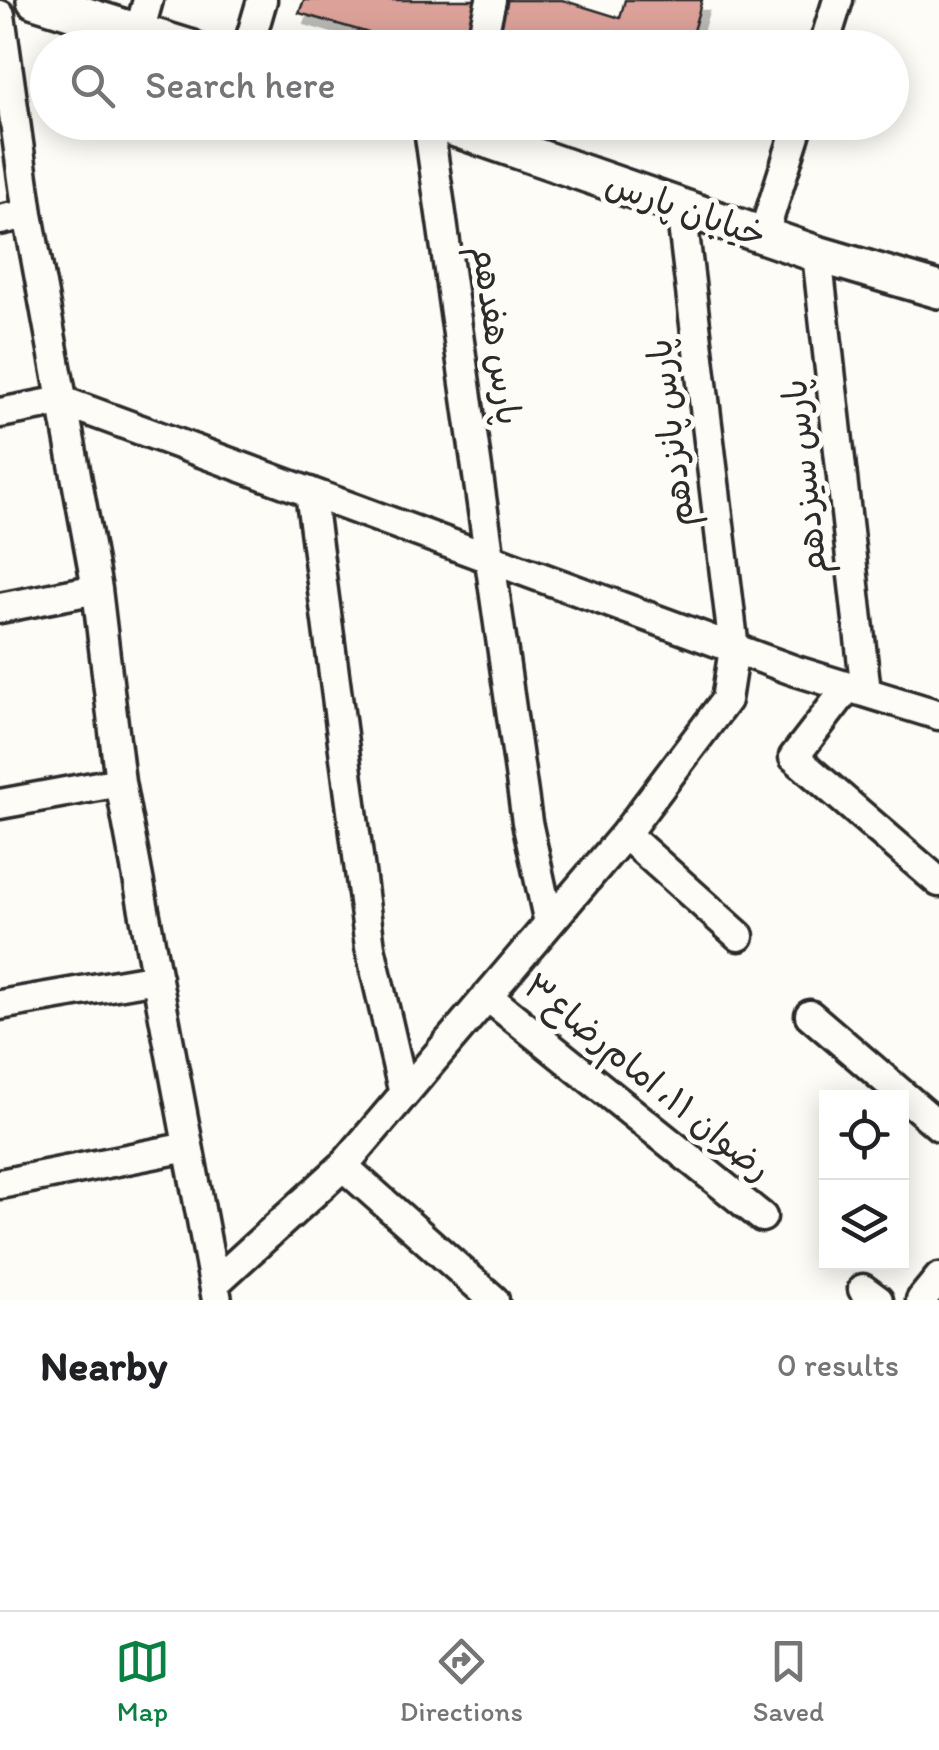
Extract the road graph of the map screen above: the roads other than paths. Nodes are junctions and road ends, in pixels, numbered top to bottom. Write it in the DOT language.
graph roads {
  1 [pos="35,0"];
  2 [pos="262,0"];
  3 [pos="491,0"];
  4 [pos="838,0"];
  5 [pos="0,15"];
  6 [pos="143,16"];
  7 [pos="253,30"];
  8 [pos="484,30"];
  9 [pos="829,30"];
  10 [pos="447,140"];
  11 [pos="490,140"];
  12 [pos="793,140"];
  13 [pos="681,208"];
  14 [pos="28,214"];
  15 [pos="0,220"];
  16 [pos="763,236"];
  17 [pos="816,254"];
  18 [pos="939,290"];
  19 [pos="62,401"];
  20 [pos="0,413"];
  21 [pos="310,492"];
  22 [pos="491,559"];
  23 [pos="97,588"];
  24 [pos="0,608"];
  25 [pos="734,648"];
  26 [pos="857,690"];
  27 [pos="939,714"];
  28 [pos="120,782"];
  29 [pos="0,804"];
  30 [pos="625,834"];
  31 [pos="939,882"];
  32 [pos="549,923"];
  33 [pos="739,936"];
  34 [pos="157,978"];
  35 [pos="488,996"];
  36 [pos="0,1005"];
  37 [pos="810,1014"];
  38 [pos="404,1094"];
  39 [pos="939,1126"];
  40 [pos="188,1148"];
  41 [pos="343,1166"];
  42 [pos="0,1184"];
  43 [pos="762,1217"];
  44 [pos="939,1278"];
  45 [pos="215,1292"];
  46 [pos="494,1300"];
  47 [pos="922,1300"];
  1 -- 6 [label="main road"];
  2 -- 7 [label="street"];
  3 -- 8 [label="street"];
  4 -- 9 [label="street"];
  5 -- 14 [label="street"];
  10 -- 22 [label="street, پارس‌ هفدهم"];
  11 -- 13 [label="main road, خیابان پارس"];
  12 -- 16 [label="street"];
  13 -- 16 [label="main road, خیابان پارس"];
  13 -- 25 [label="street, پارس‌ پانزدهم"];
  14 -- 15 [label="street"];
  14 -- 19 [label="street"];
  16 -- 17 [label="main road, خیابان پارس"];
  17 -- 18 [label="main road, خیابان پارس"];
  17 -- 26 [label="street, پارس‌ سیزدهم"];
  19 -- 20 [label="street"];
  19 -- 21 [label="street"];
  19 -- 23 [label="street"];
  21 -- 22 [label="street"];
  21 -- 38 [label="street"];
  22 -- 25 [label="street"];
  22 -- 32 [label="street, پارس‌ هفدهم"];
  23 -- 24 [label="street"];
  23 -- 28 [label="street"];
  25 -- 26 [label="street"];
  25 -- 30 [label="street, پارس‌ پانزدهم"];
  26 -- 27 [label="street"];
  26 -- 31 [label="street"];
  28 -- 29 [label="street"];
  28 -- 34 [label="street"];
  30 -- 32 [label="street, پارس‌ پانزدهم"];
  30 -- 33 [label="street"];
  32 -- 35 [label="street, پارس‌ پانزدهم"];
  34 -- 36 [label="street"];
  34 -- 40 [label="street"];
  35 -- 38 [label="street, پارس‌ پانزدهم"];
  35 -- 43 [label="street, رضوان ۱۱، امام‌رضا‌ع‌۳"];
  37 -- 39 [label="street"];
  38 -- 41 [label="street, پارس‌ پانزدهم"];
  40 -- 42 [label="street"];
  40 -- 45 [label="street"];
  41 -- 45 [label="street, پارس‌ پانزدهم"];
  41 -- 46 [label="street"];
  44 -- 47 [label="street"];
}
